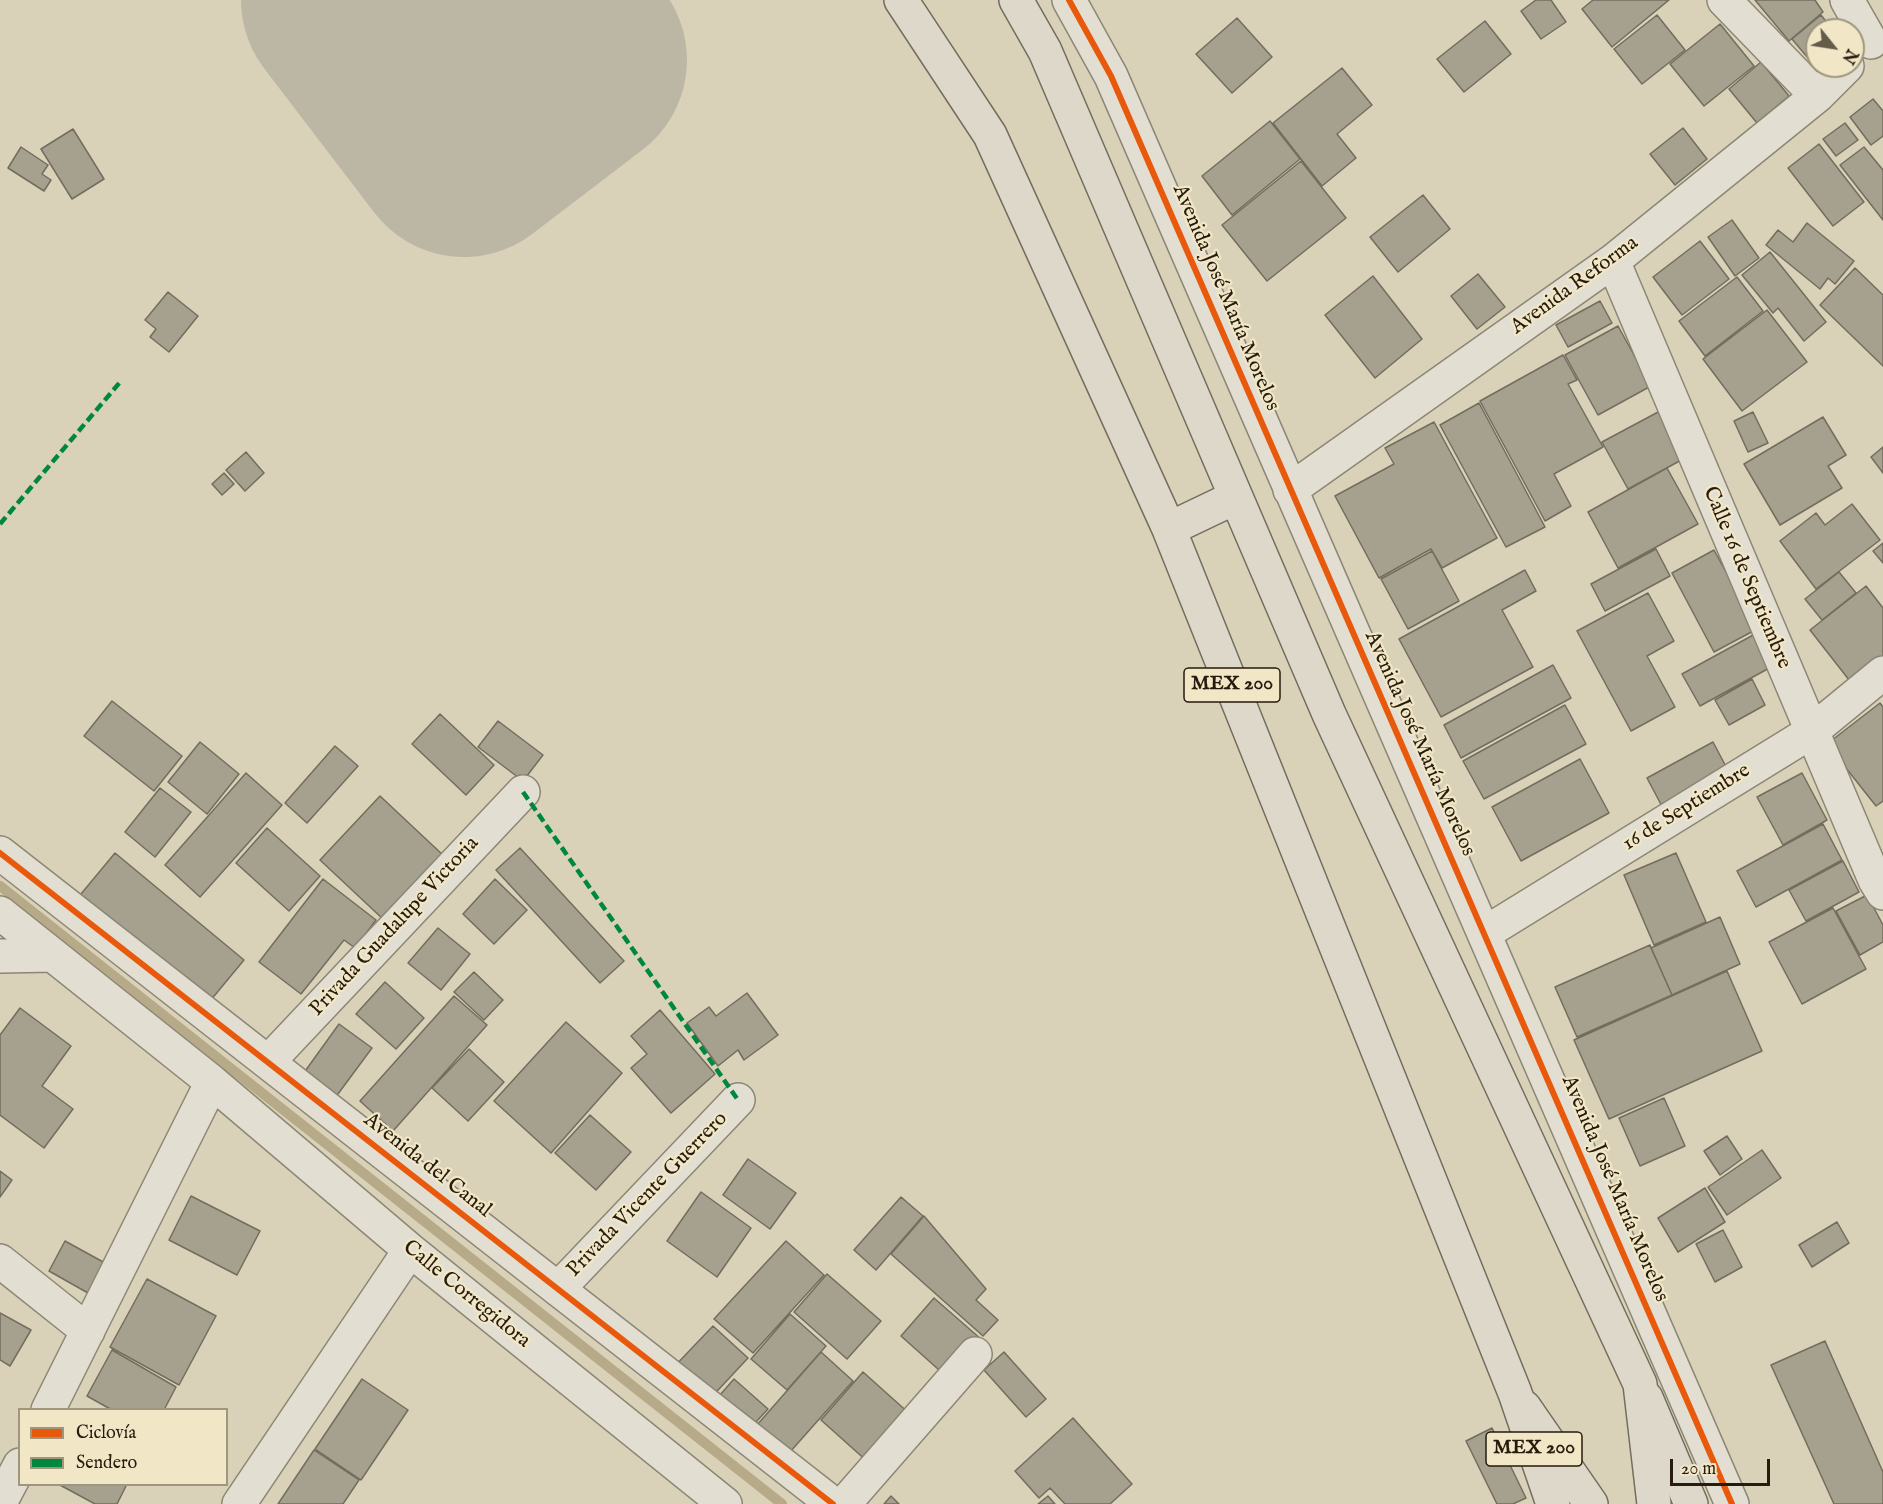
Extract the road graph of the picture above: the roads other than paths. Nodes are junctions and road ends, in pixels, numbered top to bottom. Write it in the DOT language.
graph roads {
  1 [pos="901,0"];
  2 [pos="1016,0"];
  3 [pos="1069,0"];
  4 [pos="1724,0"];
  5 [pos="1847,0"];
  6 [pos="1869,45"];
  7 [pos="1835,78"];
  8 [pos="1817,96"];
  9 [pos="1613,261"];
  10 [pos="1290,490"];
  11 [pos="1236,496"];
  12 [pos="1169,529"];
  13 [pos="1883,673"];
  14 [pos="1811,732"];
  15 [pos="523,792"];
  16 [pos="0,853"];
  17 [pos="1883,893"];
  18 [pos="0,913"];
  19 [pos="1485,933"];
  20 [pos="53,955"];
  21 [pos="0,956"];
  22 [pos="268,1062"];
  23 [pos="212,1082"];
  24 [pos="738,1100"];
  25 [pos="410,1250"];
  26 [pos="0,1261"];
  27 [pos="558,1289"];
  28 [pos="88,1331"];
  29 [pos="975,1354"];
  30 [pos="1640,1384"];
  31 [pos="1515,1394"];
  32 [pos="49,1408"];
  33 [pos="18,1469"];
  34 [pos="0,1503"];
  35 [pos="239,1504"];
  36 [pos="725,1504"];
  37 [pos="833,1504"];
  38 [pos="844,1504"];
  39 [pos="1553,1504"];
  40 [pos="1591,1504"];
  41 [pos="1654,1504"];
  42 [pos="1691,1504"];
  43 [pos="1732,1504"];
  1 -- 12 [label="main road, MEX 200"];
  2 -- 11 [label="main road, MEX 200"];
  3 -- 10 [label="street, Avenida José María Morelos"];
  4 -- 8 [label="street"];
  5 -- 6 [label="street"];
  7 -- 8 [label="street, Avenida Reforma"];
  8 -- 9 [label="street, Avenida Reforma"];
  9 -- 10 [label="street, Avenida Reforma"];
  9 -- 14 [label="street, Calle 16 de Septiembre"];
  10 -- 19 [label="street, Avenida José María Morelos"];
  11 -- 12 [label="main road"];
  11 -- 30 [label="main road, MEX 200"];
  12 -- 31 [label="main road, MEX 200"];
  13 -- 14 [label="street, 16 de Septiembre"];
  14 -- 17 [label="street, Calle 16 de Septiembre"];
  14 -- 19 [label="street, 16 de Septiembre"];
  15 -- 22 [label="street, Privada Guadalupe Victoria"];
  16 -- 22 [label="street, Avenida del Canal"];
  18 -- 20 [label="street, Calle Corregidora"];
  19 -- 43 [label="street, Avenida José María Morelos"];
  20 -- 21 [label="street"];
  20 -- 23 [label="street, Calle Corregidora"];
  22 -- 27 [label="street, Avenida del Canal"];
  23 -- 25 [label="street, Calle Corregidora"];
  23 -- 28 [label="street"];
  24 -- 27 [label="street, Privada Vicente Guerrero"];
  25 -- 35 [label="street"];
  25 -- 36 [label="street, Calle Corregidora"];
  26 -- 28 [label="street"];
  27 -- 37 [label="street, Avenida del Canal"];
  28 -- 32 [label="street"];
  29 -- 38 [label="street"];
  30 -- 41 [label="main road, MEX 200"];
  30 -- 42 [label="main road"];
  31 -- 39 [label="main road, MEX 200"];
  31 -- 40 [label="main road"];
  33 -- 34 [label="street"];
}
